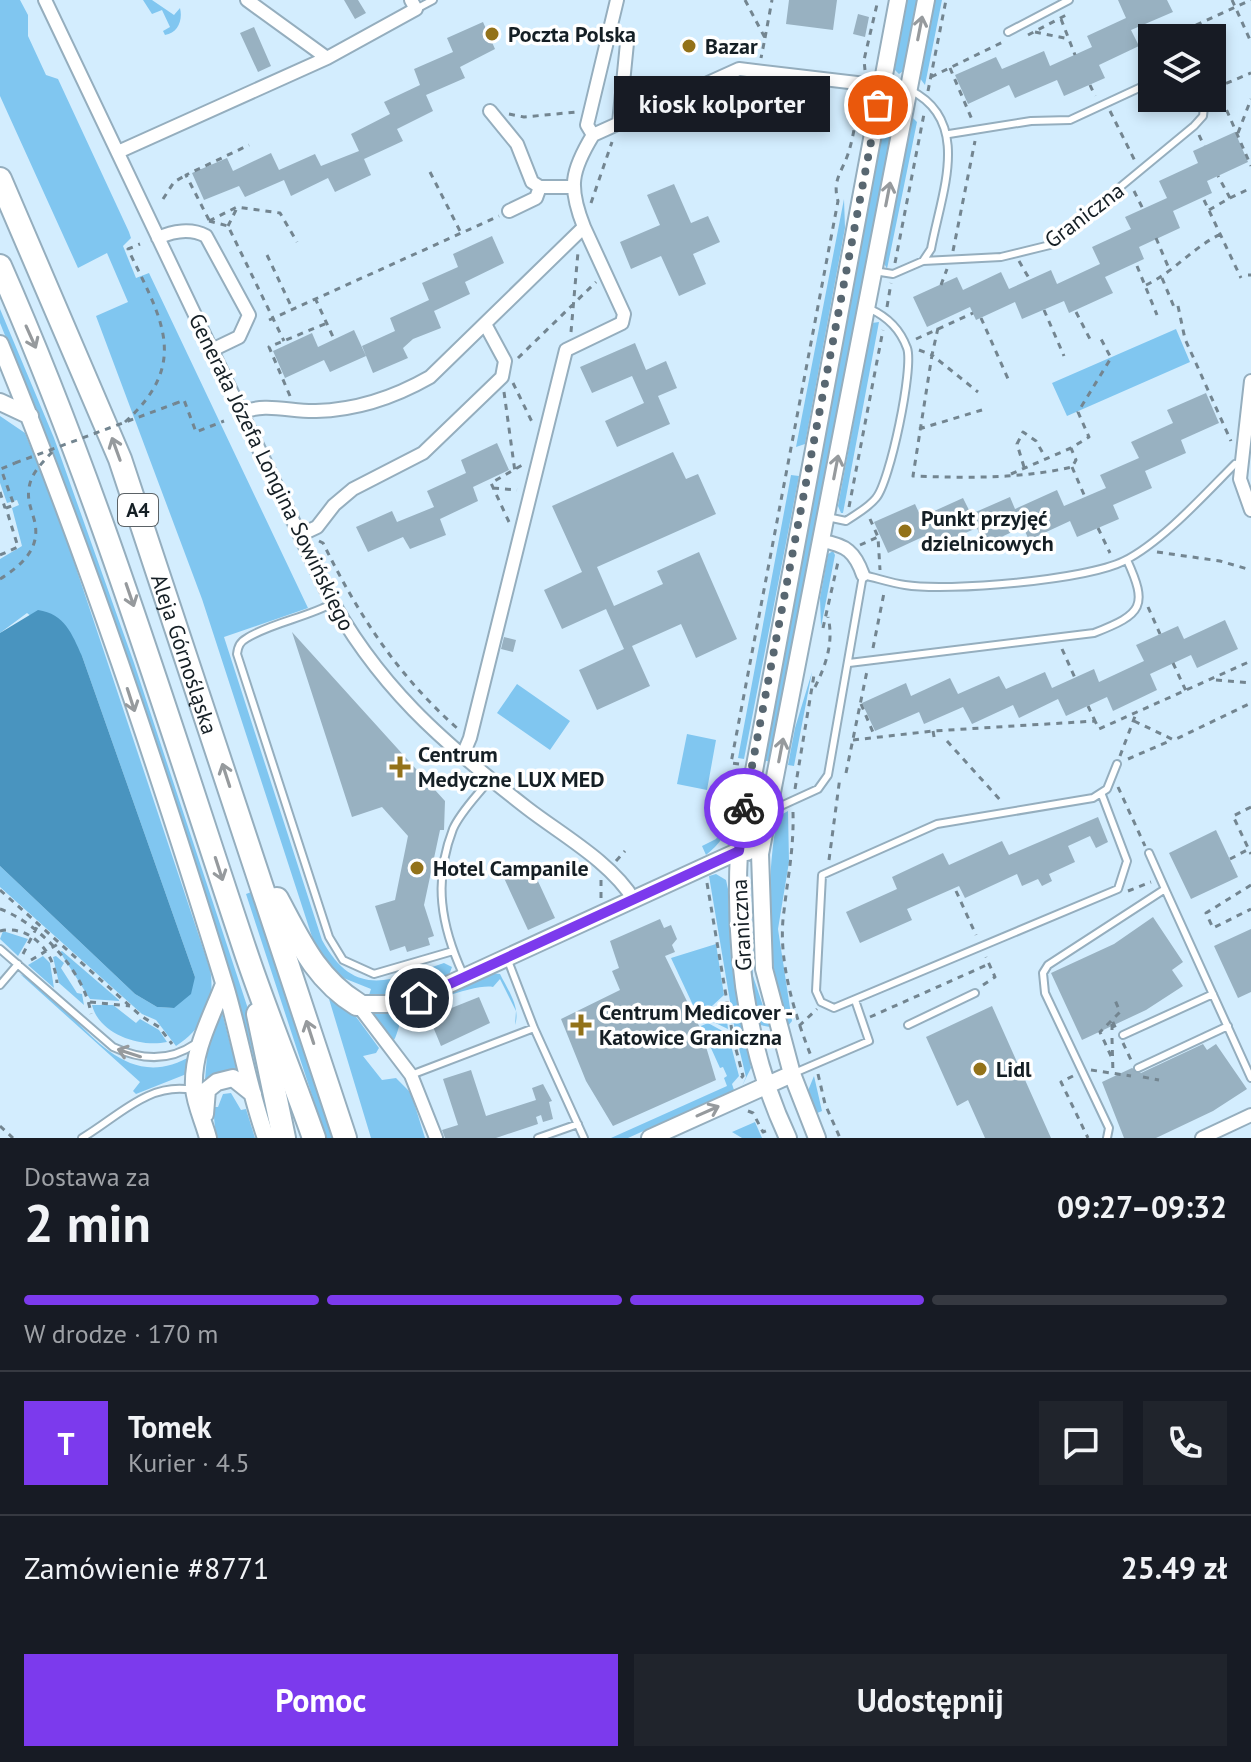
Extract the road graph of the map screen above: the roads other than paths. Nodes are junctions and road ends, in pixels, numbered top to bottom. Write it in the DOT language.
graph roads {
  1 [pos="45,0"];
  2 [pos="247,0"];
  3 [pos="433,0"];
  4 [pos="617,0"];
  5 [pos="898,0"];
  6 [pos="926,0"];
  7 [pos="1069,0"];
  8 [pos="413,4"];
  9 [pos="1008,32"];
  10 [pos="627,43"];
  11 [pos="327,58"];
  12 [pos="882,84"];
  13 [pos="908,89"];
  14 [pos="1138,89"];
  15 [pos="490,111"];
  16 [pos="1203,112"];
  17 [pos="619,123"];
  18 [pos="949,134"];
  19 [pos="593,135"];
  20 [pos="118,152"];
  21 [pos="0,179"];
  22 [pos="540,187"];
  23 [pos="572,187"];
  24 [pos="509,211"];
  25 [pos="582,226"];
  26 [pos="158,238"];
  27 [pos="923,261"];
  28 [pos="0,266"];
  29 [pos="873,271"];
  30 [pos="866,308"];
  31 [pos="485,324"];
  32 [pos="0,344"];
  33 [pos="212,350"];
  34 [pos="1251,381"];
  35 [pos="0,402"];
  36 [pos="241,413"];
  37 [pos="30,416"];
  38 [pos="1235,464"];
  39 [pos="1251,510"];
  40 [pos="827,517"];
  41 [pos="300,535"];
  42 [pos="822,541"];
  43 [pos="1127,560"];
  44 [pos="863,575"];
  45 [pos="333,603"];
  46 [pos="849,663"];
  47 [pos="462,757"];
  48 [pos="1117,764"];
  49 [pos="490,779"];
  50 [pos="1102,795"];
  51 [pos="771,810"];
  52 [pos="250,849"];
  53 [pos="739,851"];
  54 [pos="1149,853"];
  55 [pos="760,854"];
  56 [pos="1165,889"];
  57 [pos="634,900"];
  58 [pos="0,949"];
  59 [pos="453,951"];
  60 [pos="246,954"];
  61 [pos="507,958"];
  62 [pos="19,965"];
  63 [pos="465,977"];
  64 [pos="224,984"];
  65 [pos="0,985"];
  66 [pos="975,993"];
  67 [pos="1213,994"];
  68 [pos="855,1000"];
  69 [pos="357,1004"];
  70 [pos="908,1025"];
  71 [pos="1228,1026"];
  72 [pos="534,1028"];
  73 [pos="1123,1035"];
  74 [pos="201,1039"];
  75 [pos="1135,1065"];
  76 [pos="792,1074"];
  77 [pos="411,1075"];
  78 [pos="1251,1078"];
  79 [pos="768,1086"];
  80 [pos="194,1091"];
  81 [pos="253,1094"];
  82 [pos="1251,1115"];
  83 [pos="578,1124"];
  84 [pos="206,1131"];
  85 [pos="82,1138"];
  86 [pos="266,1138"];
  87 [pos="284,1138"];
  88 [pos="314,1138"];
  89 [pos="345,1138"];
  90 [pos="436,1138"];
  91 [pos="538,1138"];
  92 [pos="584,1138"];
  93 [pos="650,1138"];
  94 [pos="788,1138"];
  95 [pos="817,1138"];
  96 [pos="1107,1138"];
  97 [pos="1202,1138"];
  1 -- 20 [label="street, Generała Józefa Longina Sowińskiego"];
  2 -- 11 [label="street"];
  3 -- 8 [label="lane"];
  4 -- 19 [label="street"];
  5 -- 12 [label="street, Graniczna"];
  13 -- 6 [label="street, Graniczna, one-way"];
  7 -- 9 [label="lane"];
  8 -- 11 [label="street"];
  10 -- 17 [label="street"];
  11 -- 20 [label="street"];
  12 -- 13 [label="street"];
  12 -- 17 [label="street"];
  12 -- 53 [label="street, Graniczna"];
  13 -- 18 [label="lane"];
  29 -- 13 [label="street, Graniczna, one-way"];
  14 -- 18 [label="lane"];
  15 -- 22 [label="street"];
  16 -- 27 [label="lane, Graniczna"];
  17 -- 19 [label="street"];
  18 -- 27 [label="lane"];
  19 -- 23 [label="street"];
  20 -- 26 [label="street, Generała Józefa Longina Sowińskiego"];
  52 -- 21 [label="highway, Aleja Górnośląska / A4, one-way"];
  22 -- 23 [label="street"];
  22 -- 24 [label="street"];
  23 -- 25 [label="street"];
  25 -- 31 [label="street"];
  25 -- 47 [label="street"];
  26 -- 33 [label="street, Generała Józefa Longina Sowińskiego"];
  26 -- 33 [label="street"];
  27 -- 29 [label="lane, Graniczna"];
  28 -- 60 [label="highway, Aleja Górnośląska / A4, one-way"];
  29 -- 30 [label="street, Graniczna"];
  40 -- 30 [label="street, Graniczna, one-way"];
  30 -- 40 [label="lane"];
  31 -- 36 [label="street"];
  31 -- 41 [label="street"];
  32 -- 37 [label="street"];
  33 -- 36 [label="street, Generała Józefa Longina Sowińskiego"];
  34 -- 39 [label="street"];
  35 -- 37 [label="street"];
  36 -- 41 [label="street, Generała Józefa Longina Sowińskiego"];
  37 -- 64 [label="street, one-way"];
  38 -- 43 [label="lane"];
  40 -- 42 [label="street, Graniczna"];
  41 -- 45 [label="street, Generała Józefa Longina Sowińskiego"];
  42 -- 44 [label="street"];
  51 -- 42 [label="street, Graniczna, one-way"];
  43 -- 44 [label="lane"];
  43 -- 46 [label="lane"];
  44 -- 46 [label="lane"];
  45 -- 47 [label="street, Generała Józefa Longina Sowińskiego"];
  45 -- 59 [label="lane"];
  46 -- 51 [label="lane"];
  47 -- 49 [label="street, Generała Józefa Longina Sowińskiego"];
  48 -- 50 [label="lane"];
  49 -- 57 [label="street, Generała Józefa Longina Sowińskiego"];
  49 -- 59 [label="lane"];
  50 -- 68 [label="lane"];
  50 -- 68 [label="lane"];
  51 -- 55 [label="street, Graniczna"];
  52 -- 69 [label="highway"];
  89 -- 52 [label="highway, Aleja Górnośląska / A4, one-way"];
  53 -- 55 [label="street"];
  53 -- 57 [label="street"];
  53 -- 79 [label="street, Graniczna"];
  54 -- 56 [label="lane"];
  55 -- 76 [label="street, Graniczna"];
  56 -- 67 [label="lane"];
  56 -- 96 [label="lane"];
  57 -- 61 [label="street"];
  58 -- 62 [label="lane"];
  59 -- 63 [label="lane"];
  60 -- 87 [label="highway"];
  60 -- 88 [label="highway, Aleja Górnośląska / A4"];
  61 -- 63 [label="street"];
  61 -- 72 [label="lane"];
  62 -- 65 [label="lane"];
  74 -- 62 [label="lane, one-way"];
  63 -- 69 [label="street"];
  64 -- 74 [label="street"];
  64 -- 81 [label="street"];
  66 -- 70 [label="lane"];
  67 -- 71 [label="lane"];
  67 -- 73 [label="lane"];
  68 -- 76 [label="lane"];
  69 -- 77 [label="street"];
  71 -- 75 [label="lane"];
  71 -- 78 [label="lane"];
  72 -- 77 [label="lane"];
  72 -- 83 [label="lane"];
  74 -- 80 [label="street"];
  76 -- 79 [label="street"];
  76 -- 95 [label="street, Graniczna"];
  77 -- 90 [label="street"];
  93 -- 79 [label="street, one-way"];
  79 -- 94 [label="street, Graniczna"];
  80 -- 84 [label="street"];
  80 -- 85 [label="lane"];
  81 -- 84 [label="street"];
  81 -- 86 [label="street"];
  82 -- 97 [label="street"];
  83 -- 91 [label="lane"];
  83 -- 92 [label="lane"];
}
